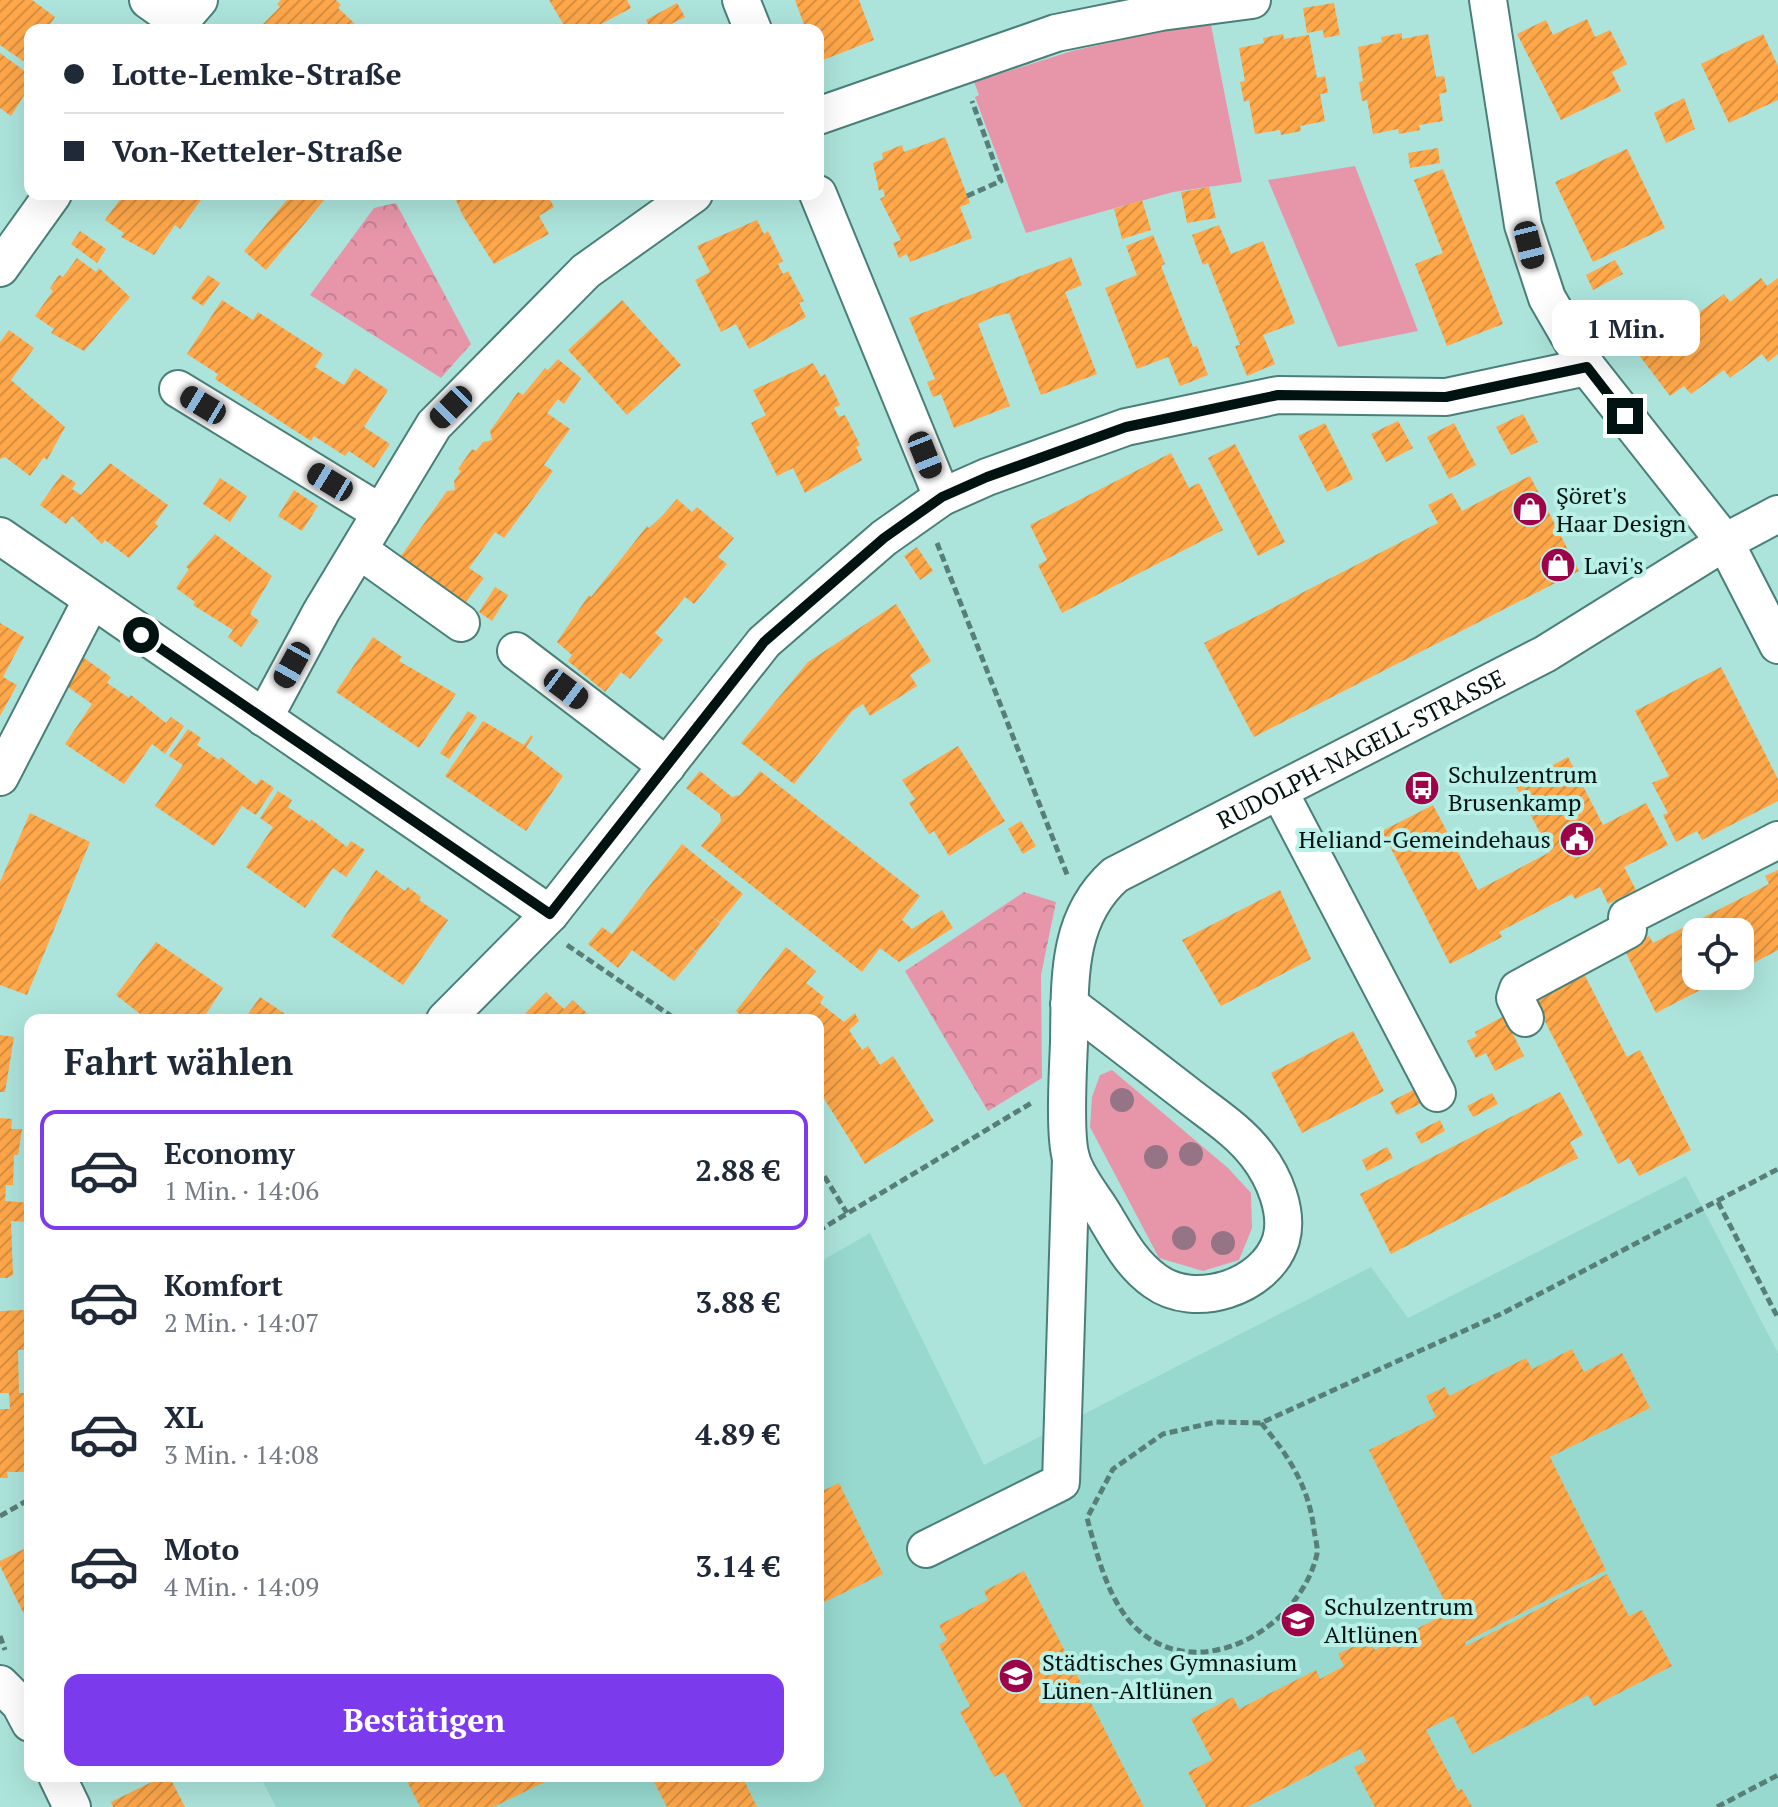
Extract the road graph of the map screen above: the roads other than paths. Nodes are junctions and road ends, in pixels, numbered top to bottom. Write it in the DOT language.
graph roads {
  1 [pos="148,0"];
  2 [pos="741,0"];
  3 [pos="1252,0"];
  4 [pos="1488,0"];
  5 [pos="1159,6"];
  6 [pos="183,17"];
  7 [pos="751,24"];
  8 [pos="824,114"];
  9 [pos="49,200"];
  10 [pos="686,200"];
  11 [pos="820,200"];
  12 [pos="0,268"];
  13 [pos="1587,367"];
  14 [pos="178,389"];
  15 [pos="933,503"];
  16 [pos="381,513"];
  17 [pos="1778,514"];
  18 [pos="0,536"];
  19 [pos="1725,542"];
  20 [pos="359,550"];
  21 [pos="91,601"];
  22 [pos="461,623"];
  23 [pos="1778,645"];
  24 [pos="516,651"];
  25 [pos="264,718"];
  26 [pos="667,766"];
  27 [pos="0,777"];
  28 [pos="1279,791"];
  29 [pos="1778,840"];
  30 [pos="545,920"];
  31 [pos="1069,1004"];
  32 [pos="451,1014"];
  33 [pos="1525,1018"];
  34 [pos="1437,1093"];
  35 [pos="1071,1158"];
  36 [pos="926,1549"];
  37 [pos="0,1684"];
  38 [pos="24,1712"];
  39 [pos="60,1782"];
  40 [pos="72,1807"];
  1 -- 6 [label="street"];
  2 -- 7 [label="street"];
  3 -- 5 [label="street"];
  4 -- 13 [label="street"];
  5 -- 8 [label="street"];
  9 -- 12 [label="street"];
  10 -- 16 [label="street"];
  11 -- 15 [label="street"];
  13 -- 15 [label="street"];
  13 -- 19 [label="street"];
  14 -- 16 [label="street"];
  15 -- 26 [label="street"];
  16 -- 20 [label="street"];
  17 -- 19 [label="street, RUDOLPH-NAGELL-STRASSE"];
  18 -- 21 [label="street"];
  19 -- 23 [label="street"];
  19 -- 28 [label="street, RUDOLPH-NAGELL-STRASSE"];
  20 -- 22 [label="street"];
  20 -- 25 [label="street"];
  21 -- 25 [label="street"];
  21 -- 27 [label="street"];
  24 -- 26 [label="street"];
  25 -- 30 [label="street"];
  26 -- 30 [label="street"];
  28 -- 31 [label="street, RUDOLPH-NAGELL-STRASSE"];
  28 -- 34 [label="street"];
  29 -- 33 [label="street"];
  30 -- 32 [label="street"];
  31 -- 35 [label="street, RUDOLPH-NAGELL-STRASSE"];
  31 -- 35 [label="street, RUDOLPH-NAGELL-STRASSE"];
  35 -- 36 [label="street, RUDOLPH-NAGELL-STRASSE"];
  37 -- 38 [label="street"];
  39 -- 40 [label="street"];
}
